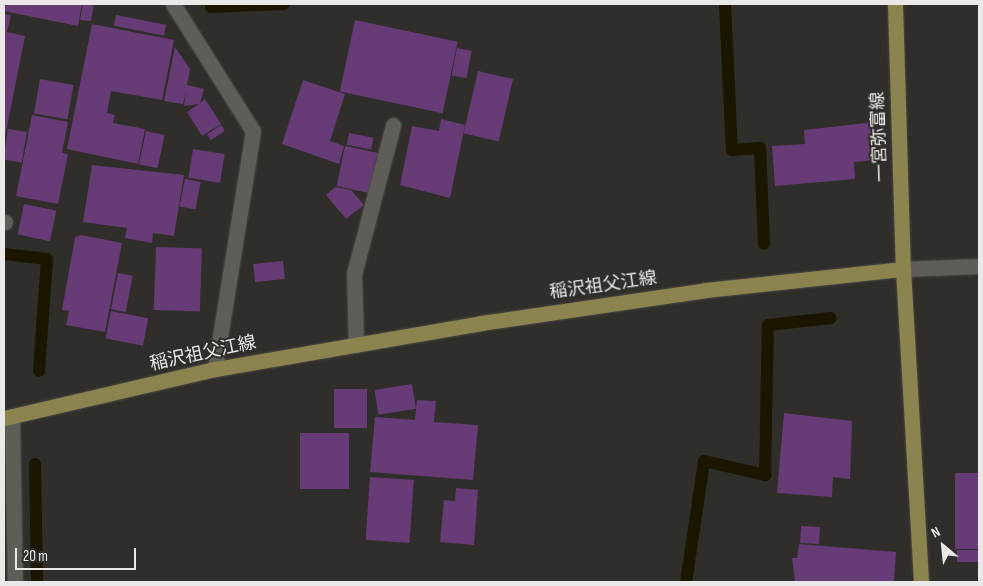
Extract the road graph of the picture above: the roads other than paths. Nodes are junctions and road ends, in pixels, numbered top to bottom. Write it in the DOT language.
graph roads {
  1 [pos="895,4"];
  2 [pos="177,5"];
  3 [pos="393,125"];
  4 [pos="979,266"];
  5 [pos="903,269"];
  6 [pos="356,345"];
  7 [pos="216,369"];
  8 [pos="8,417"];
  9 [pos="15,582"];
  10 [pos="921,582"];
  1 -- 5 [label="main road, 一宮弥富線"];
  2 -- 7 [label="street"];
  3 -- 6 [label="street"];
  4 -- 5 [label="street"];
  5 -- 6 [label="main road, 稲沢祖父江線"];
  5 -- 10 [label="main road"];
  6 -- 7 [label="main road, 稲沢祖父江線"];
  7 -- 8 [label="main road, 稲沢祖父江線"];
  8 -- 9 [label="street"];
}
